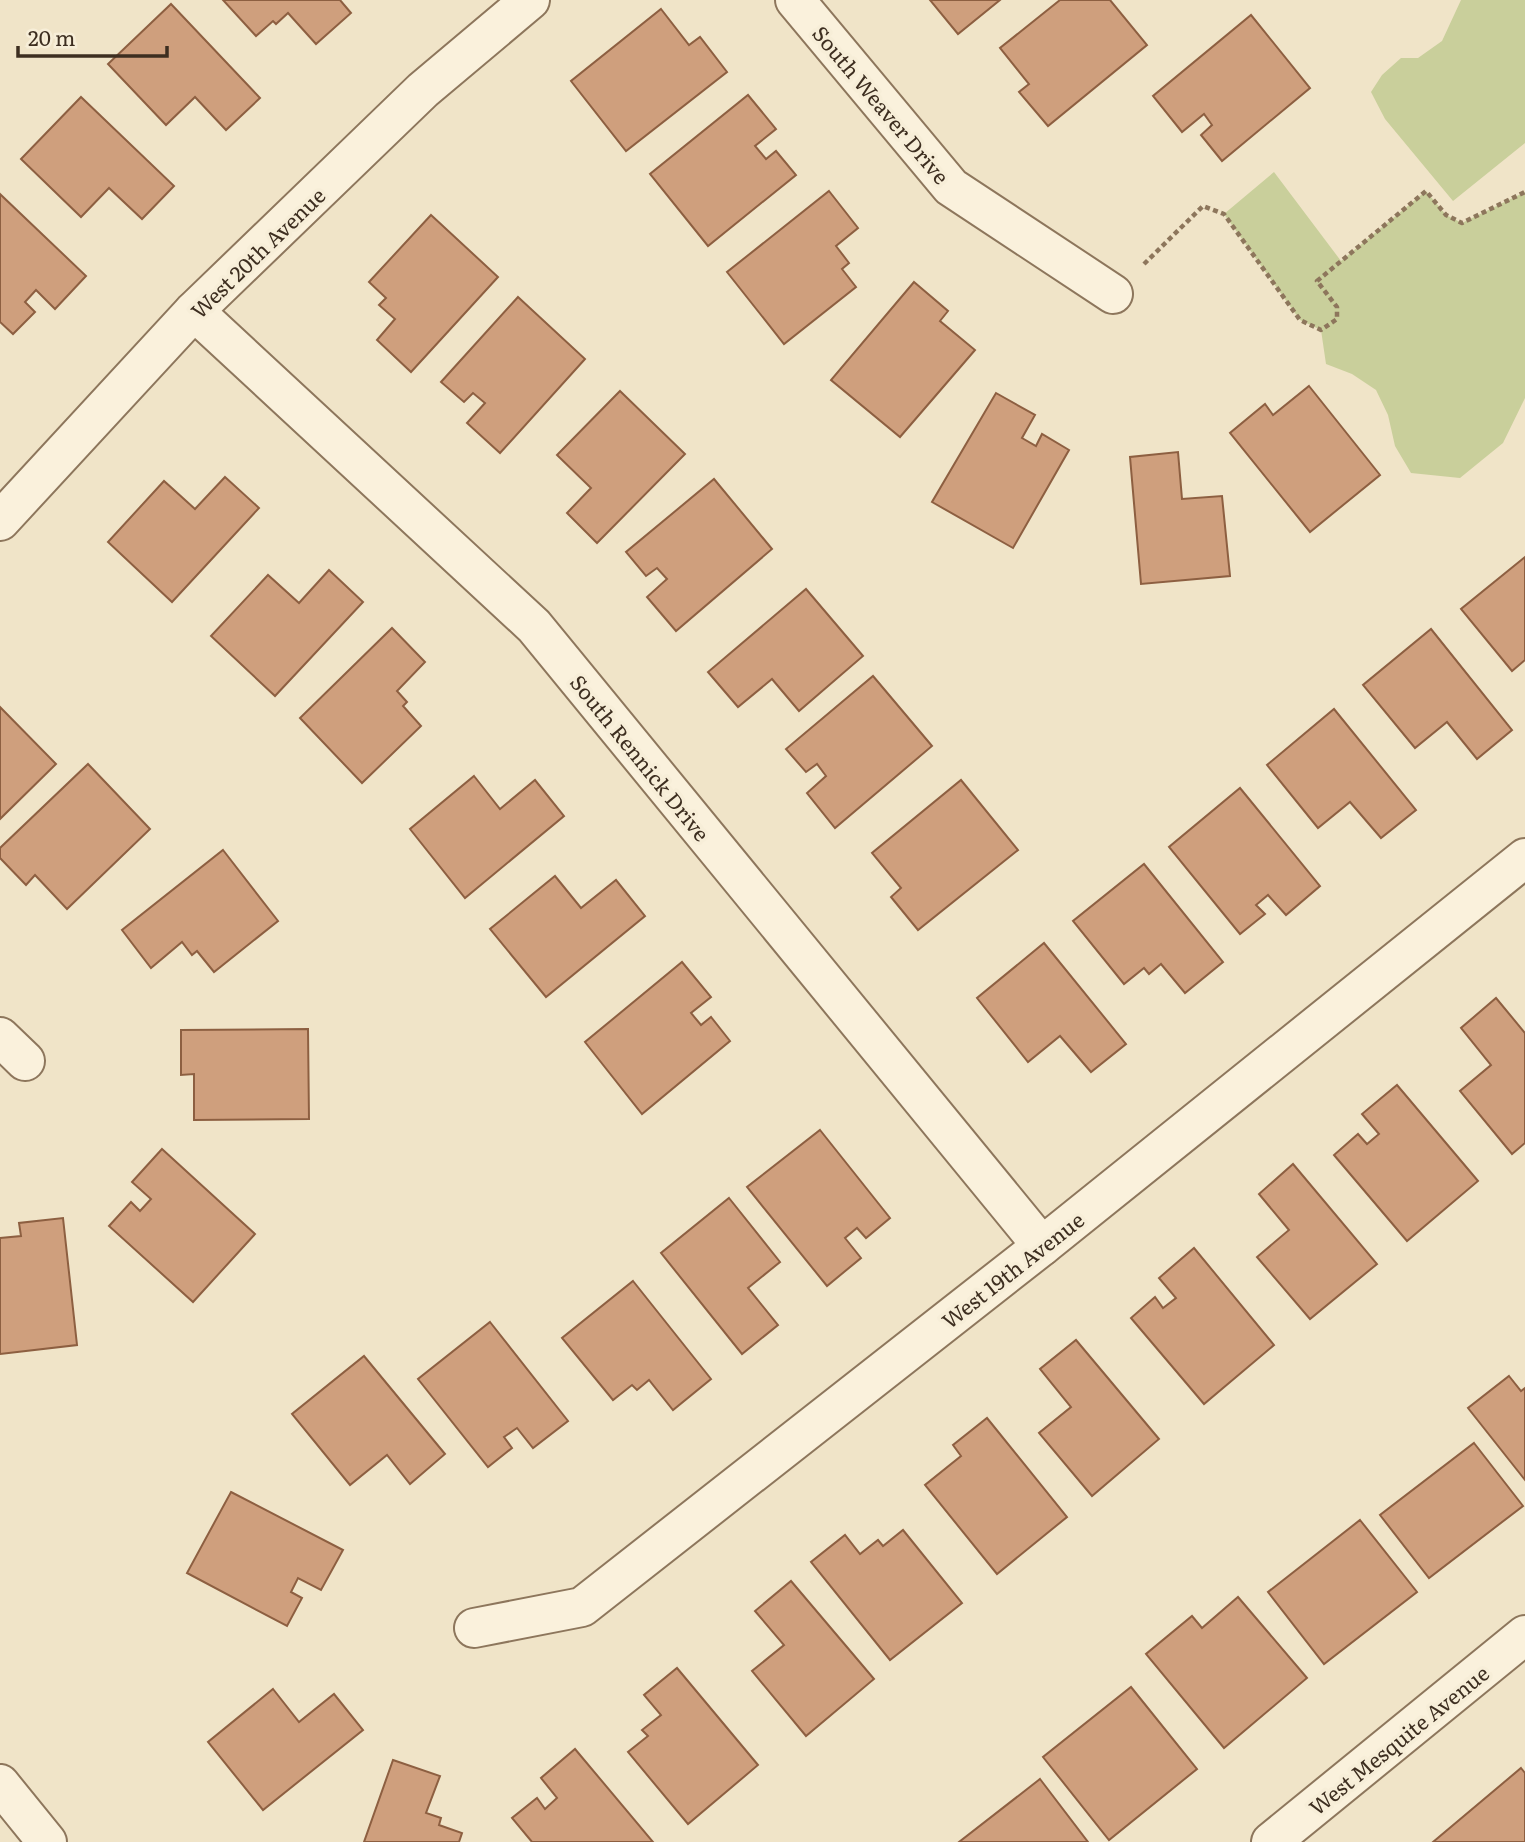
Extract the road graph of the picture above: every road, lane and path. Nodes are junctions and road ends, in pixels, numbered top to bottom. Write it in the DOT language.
graph roads {
  1 [pos="530,0"];
  2 [pos="795,0"];
  3 [pos="1525,192"];
  4 [pos="1113,294"];
  5 [pos="194,312"];
  6 [pos="0,521"];
  7 [pos="1525,858"];
  8 [pos="1042,1246"];
  9 [pos="474,1628"];
  10 [pos="1525,1635"];
  11 [pos="0,1784"];
  12 [pos="47,1842"];
  13 [pos="1271,1842"];
  1 -- 5 [label="street, West 20th Avenue"];
  2 -- 4 [label="street, South Weaver Drive"];
  3 -- 4 [label="path"];
  5 -- 6 [label="street, West 20th Avenue"];
  5 -- 8 [label="street, South Rennick Drive"];
  7 -- 8 [label="street, West 19th Avenue"];
  8 -- 9 [label="street, West 19th Avenue"];
  10 -- 13 [label="street, West Mesquite Avenue"];
  11 -- 12 [label="street"];
}
